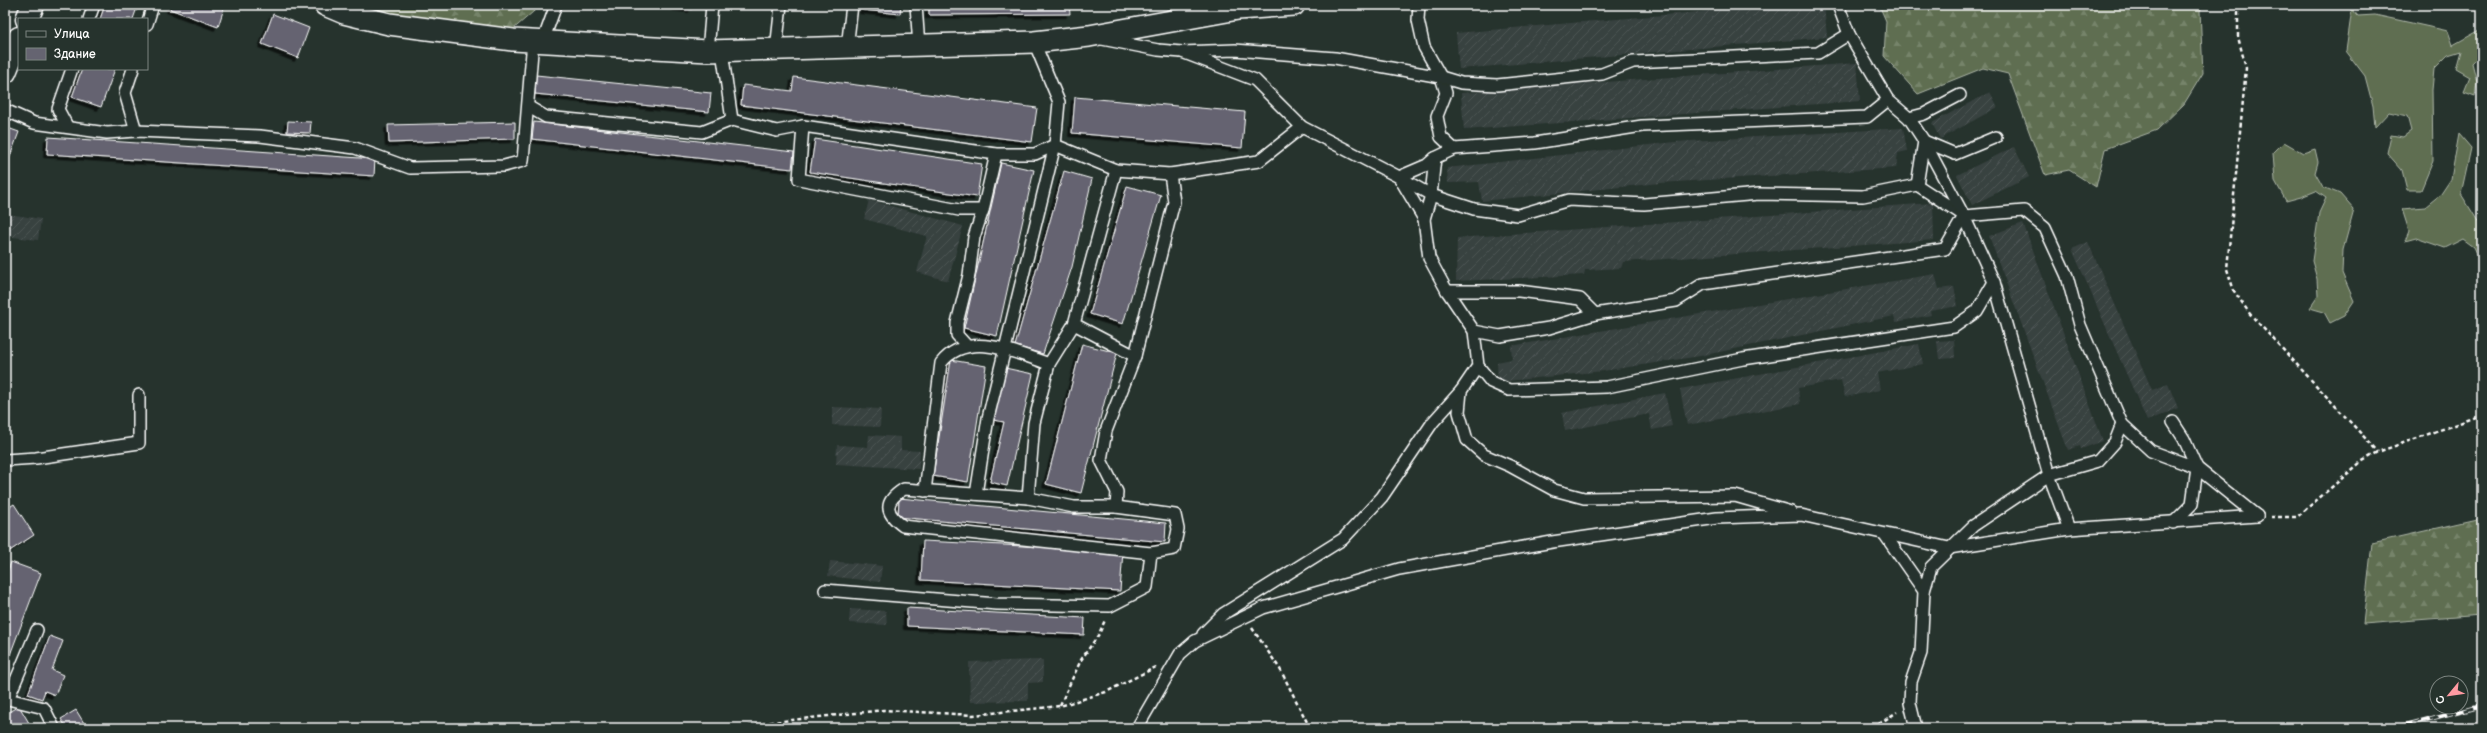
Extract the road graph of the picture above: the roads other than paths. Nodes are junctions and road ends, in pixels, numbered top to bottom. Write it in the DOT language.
graph roads {
  1 [pos="33,5"];
  2 [pos="94,5"];
  3 [pos="153,5"];
  4 [pos="325,5"];
  5 [pos="556,5"];
  6 [pos="712,5"];
  7 [pos="782,5"];
  8 [pos="852,5"];
  9 [pos="916,5"];
  10 [pos="1294,5"];
  11 [pos="1419,5"];
  12 [pos="1838,5"];
  13 [pos="27,18"];
  14 [pos="89,18"];
  15 [pos="148,21"];
  16 [pos="1849,34"];
  17 [pos="1089,36"];
  18 [pos="18,40"];
  19 [pos="538,41"];
  20 [pos="1034,42"];
  21 [pos="919,46"];
  22 [pos="847,48"];
  23 [pos="776,50"];
  24 [pos="715,51"];
  25 [pos="1182,52"];
  26 [pos="72,70"];
  27 [pos="133,70"];
  28 [pos="5,72"];
  29 [pos="1442,77"];
  30 [pos="1960,95"];
  31 [pos="1888,100"];
  32 [pos="529,106"];
  33 [pos="5,110"];
  34 [pos="1909,118"];
  35 [pos="732,120"];
  36 [pos="67,126"];
  37 [pos="803,126"];
  38 [pos="1302,127"];
  39 [pos="136,131"];
  40 [pos="1996,137"];
  41 [pos="1924,141"];
  42 [pos="1055,145"];
  43 [pos="1454,148"];
  44 [pos="996,154"];
  45 [pos="1435,158"];
  46 [pos="1116,170"];
  47 [pos="1170,174"];
  48 [pos="1399,177"];
  49 [pos="1917,185"];
  50 [pos="1431,194"];
  51 [pos="983,210"];
  52 [pos="1964,216"];
  53 [pos="1424,219"];
  54 [pos="1994,282"];
  55 [pos="1447,291"];
  56 [pos="1595,314"];
  57 [pos="1074,324"];
  58 [pos="1474,331"];
  59 [pos="967,346"];
  60 [pos="1004,350"];
  61 [pos="1135,356"];
  62 [pos="1049,364"];
  63 [pos="1478,366"];
  64 [pos="1461,391"];
  65 [pos="139,395"];
  66 [pos="2173,422"];
  67 [pos="2122,424"];
  68 [pos="5,460"];
  69 [pos="2197,468"];
  70 [pos="2049,475"];
  71 [pos="925,491"];
  72 [pos="976,494"];
  73 [pos="1028,498"];
  74 [pos="1116,507"];
  75 [pos="1801,515"];
  76 [pos="2173,523"];
  77 [pos="2069,529"];
  78 [pos="1886,535"];
  79 [pos="1949,548"];
  80 [pos="1151,553"];
  81 [pos="825,590"];
  82 [pos="1924,591"];
  83 [pos="37,630"];
  84 [pos="1195,641"];
  85 [pos="6,699"];
  86 [pos="54,728"];
  87 [pos="1137,728"];
  88 [pos="1916,728"];
  1 -- 13 [label="street"];
  2 -- 14 [label="lane"];
  3 -- 15 [label="lane"];
  4 -- 19 [label="street"];
  5 -- 19 [label="lane"];
  6 -- 24 [label="lane"];
  7 -- 23 [label="lane"];
  8 -- 22 [label="lane"];
  9 -- 21 [label="lane"];
  10 -- 17 [label="street"];
  11 -- 29 [label="lane"];
  12 -- 16 [label="lane"];
  16 -- 29 [label="lane"];
  16 -- 31 [label="lane"];
  17 -- 20 [label="street"];
  17 -- 25 [label="lane"];
  18 -- 28 [label="street"];
  19 -- 24 [label="street"];
  19 -- 32 [label="lane"];
  20 -- 21 [label="street"];
  20 -- 42 [label="lane"];
  21 -- 22 [label="street"];
  22 -- 23 [label="street"];
  23 -- 24 [label="street"];
  24 -- 35 [label="lane"];
  25 -- 29 [label="lane"];
  25 -- 38 [label="lane"];
  26 -- 36 [label="lane"];
  27 -- 39 [label="lane"];
  29 -- 43 [label="lane"];
  30 -- 34 [label="lane"];
  31 -- 34 [label="lane"];
  31 -- 43 [label="lane"];
  32 -- 35 [label="lane"];
  32 -- 39 [label="lane"];
  33 -- 36 [label="lane"];
  34 -- 41 [label="lane"];
  35 -- 37 [label="lane"];
  36 -- 39 [label="lane"];
  37 -- 44 [label="lane"];
  37 -- 51 [label="lane"];
  38 -- 47 [label="lane"];
  38 -- 48 [label="lane"];
  40 -- 41 [label="lane"];
  41 -- 49 [label="lane"];
  41 -- 52 [label="lane"];
  42 -- 44 [label="lane"];
  42 -- 46 [label="lane"];
  42 -- 60 [label="lane"];
  43 -- 45 [label="lane"];
  44 -- 51 [label="lane"];
  45 -- 48 [label="lane"];
  45 -- 50 [label="lane"];
  46 -- 47 [label="lane"];
  46 -- 57 [label="lane"];
  47 -- 61 [label="lane"];
  48 -- 50 [label="lane"];
  48 -- 53 [label="lane"];
  49 -- 50 [label="lane"];
  49 -- 52 [label="lane"];
  50 -- 53 [label="lane"];
  51 -- 59 [label="lane"];
  52 -- 54 [label="lane"];
  52 -- 56 [label="lane"];
  52 -- 67 [label="lane"];
  53 -- 55 [label="lane"];
  54 -- 63 [label="lane"];
  54 -- 70 [label="lane"];
  55 -- 56 [label="lane"];
  55 -- 58 [label="lane"];
  56 -- 58 [label="lane"];
  57 -- 61 [label="lane"];
  57 -- 62 [label="lane"];
  58 -- 63 [label="lane"];
  59 -- 60 [label="lane"];
  59 -- 71 [label="lane"];
  60 -- 62 [label="lane"];
  60 -- 72 [label="lane"];
  61 -- 74 [label="lane"];
  62 -- 73 [label="lane"];
  63 -- 64 [label="lane"];
  64 -- 75 [label="lane"];
  64 -- 84 [label="lane"];
  65 -- 68 [label="lane"];
  66 -- 69 [label="lane"];
  67 -- 69 [label="lane"];
  67 -- 70 [label="lane"];
  69 -- 76 [label="lane"];
  69 -- 76 [label="lane"];
  70 -- 77 [label="lane"];
  70 -- 79 [label="lane"];
  71 -- 72 [label="lane"];
  71 -- 80 [label="lane"];
  72 -- 73 [label="lane"];
  73 -- 74 [label="lane"];
  74 -- 80 [label="lane"];
  75 -- 78 [label="lane"];
  75 -- 84 [label="lane"];
  76 -- 77 [label="lane"];
  77 -- 79 [label="lane"];
  78 -- 79 [label="lane"];
  78 -- 82 [label="lane"];
  79 -- 82 [label="lane"];
  80 -- 81 [label="lane"];
  82 -- 88 [label="lane"];
  83 -- 85 [label="lane"];
  84 -- 87 [label="lane"];
  85 -- 86 [label="lane"];
}
